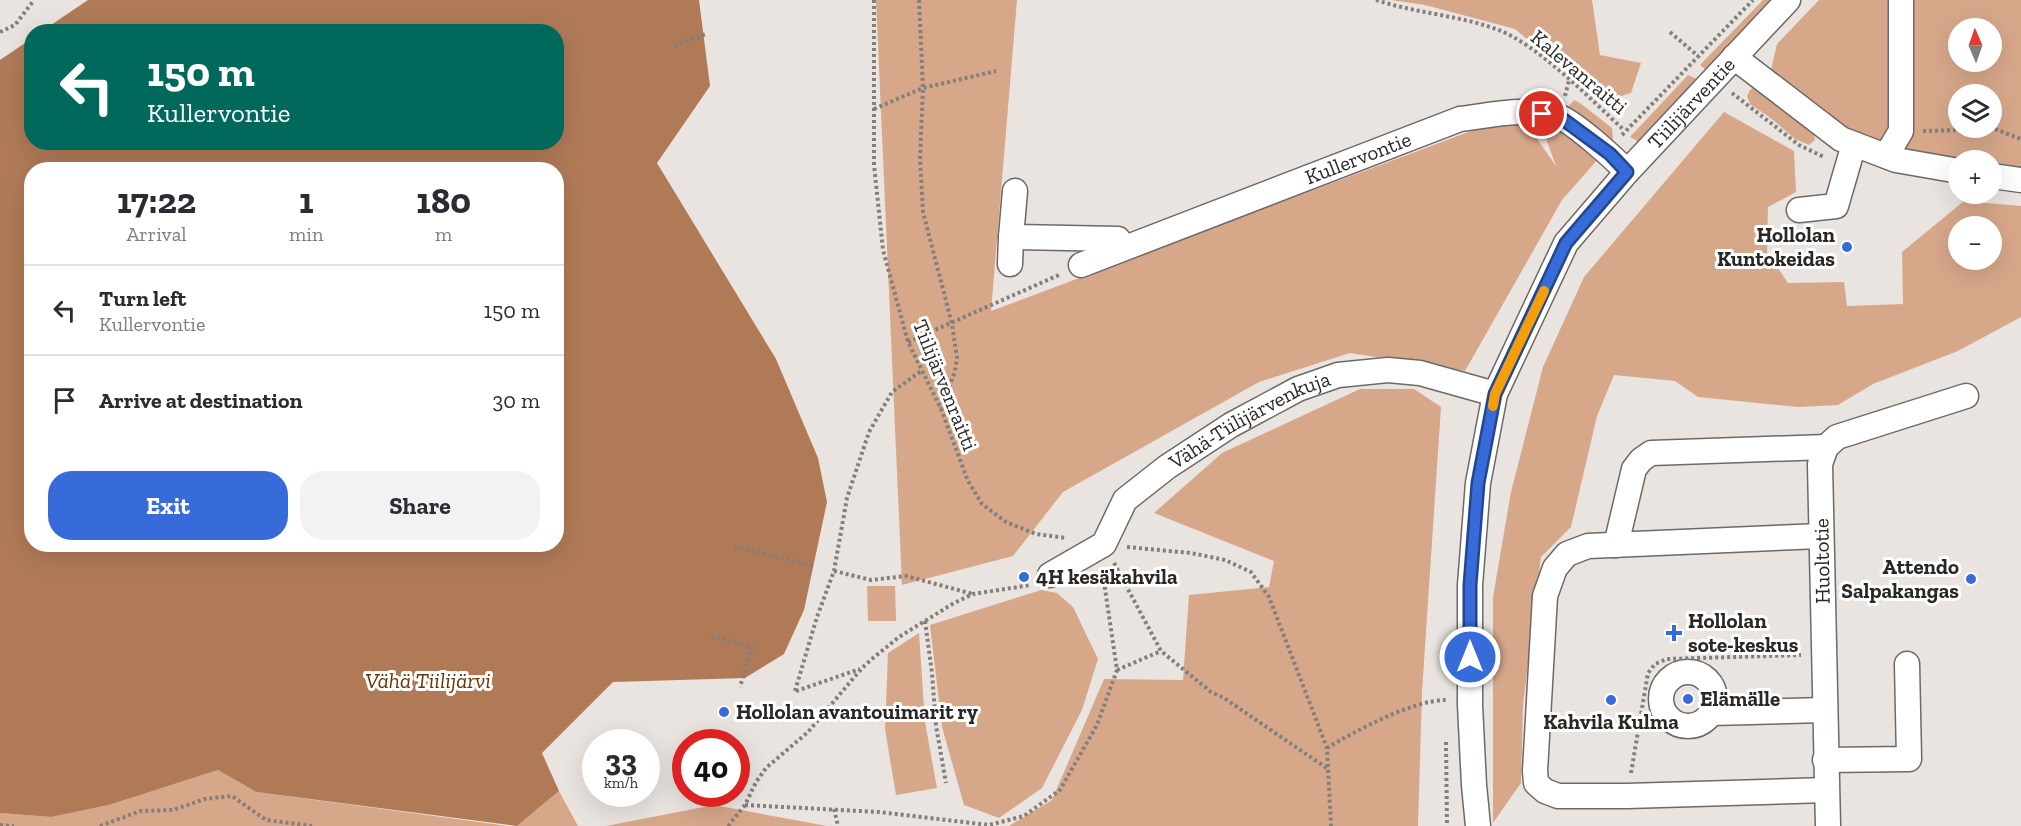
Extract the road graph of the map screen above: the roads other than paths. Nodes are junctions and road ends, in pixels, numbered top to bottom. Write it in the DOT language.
graph roads {
  1 [pos="1788,0"];
  2 [pos="1901,0"];
  3 [pos="1734,57"];
  4 [pos="1854,144"];
  5 [pos="1886,156"];
  6 [pos="1948,169"];
  7 [pos="1627,172"];
  8 [pos="2002,177"];
  9 [pos="2021,180"];
  10 [pos="1015,191"];
  11 [pos="1799,210"];
  12 [pos="1011,237"];
  13 [pos="1118,239"];
  14 [pos="1010,264"];
  15 [pos="1081,265"];
  16 [pos="1495,394"];
  17 [pos="1966,396"];
  18 [pos="1827,447"];
  19 [pos="1821,536"];
  20 [pos="1616,544"];
  21 [pos="1050,575"];
  22 [pos="1907,664"];
  23 [pos="1824,710"];
  24 [pos="1711,713"];
  25 [pos="1825,760"];
  26 [pos="1826,790"];
  27 [pos="1478,826"];
  28 [pos="1828,826"];
  1 -- 3 [label="street, Tiilijärventie"];
  2 -- 5 [label="street"];
  3 -- 4 [label="street"];
  3 -- 7 [label="street, Tiilijärventie"];
  4 -- 5 [label="street"];
  4 -- 11 [label="street"];
  5 -- 6 [label="street"];
  7 -- 15 [label="street, Kullervontie"];
  7 -- 16 [label="street, Tiilijärventie"];
  8 -- 9 [label="street"];
  10 -- 12 [label="street"];
  12 -- 13 [label="street"];
  12 -- 14 [label="street"];
  16 -- 21 [label="street, Vähä-Tiilijärvenkuja"];
  16 -- 27 [label="street, Tiilijärventie"];
  17 -- 18 [label="street"];
  18 -- 19 [label="street, Huoltotie"];
  18 -- 20 [label="street"];
  19 -- 20 [label="street"];
  19 -- 23 [label="street, Huoltotie"];
  20 -- 26 [label="street"];
  22 -- 25 [label="street"];
  23 -- 24 [label="street"];
  23 -- 25 [label="street, Huoltotie"];
  25 -- 26 [label="street, Huoltotie"];
  26 -- 28 [label="street, Huoltotie"];
}
